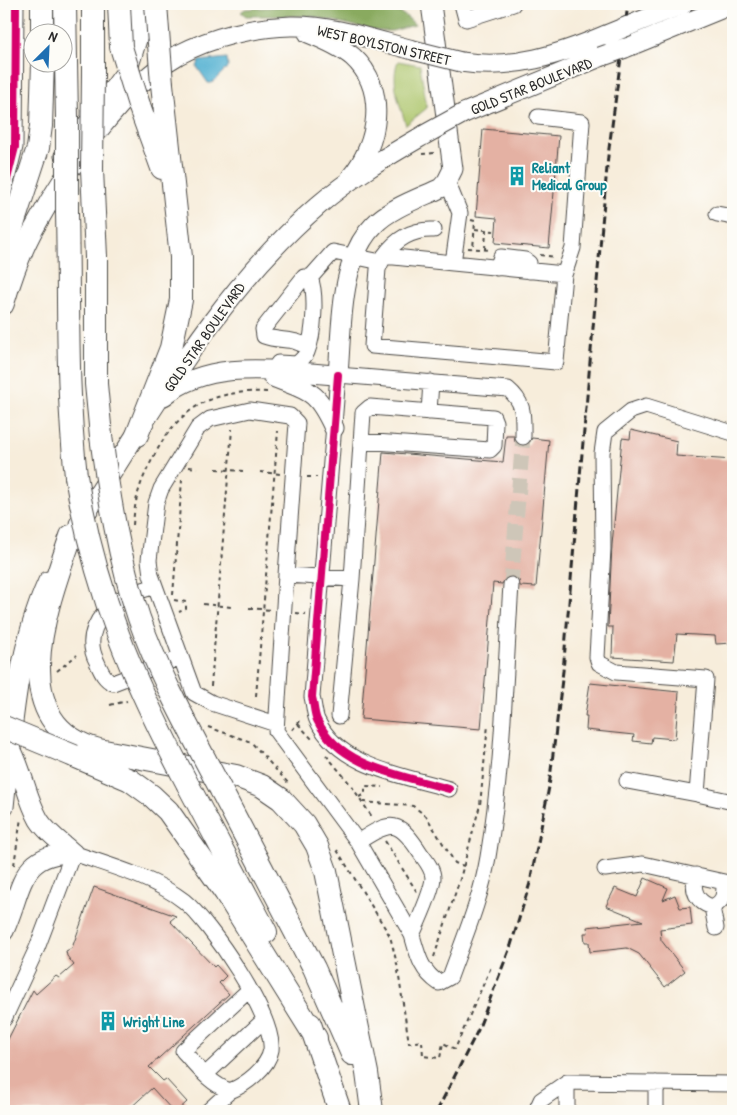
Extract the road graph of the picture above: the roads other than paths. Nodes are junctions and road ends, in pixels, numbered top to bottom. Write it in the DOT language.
graph roads {
  1 [pos="16,4"];
  2 [pos="119,4"];
  3 [pos="138,4"];
  4 [pos="156,4"];
  5 [pos="431,4"];
  6 [pos="462,4"];
  7 [pos="513,4"];
  8 [pos="733,4"];
  9 [pos="677,6"];
  10 [pos="66,13"];
  11 [pos="92,13"];
  12 [pos="291,26"];
  13 [pos="10,71"];
  14 [pos="42,72"];
  15 [pos="538,117"];
  16 [pos="447,181"];
  17 [pos="4,191"];
  18 [pos="338,191"];
  19 [pos="717,214"];
  20 [pos="733,217"];
  21 [pos="36,224"];
  22 [pos="434,230"];
  23 [pos="4,252"];
  24 [pos="354,256"];
  25 [pos="181,257"];
  26 [pos="382,259"];
  27 [pos="453,263"];
  28 [pos="564,275"];
  29 [pos="310,278"];
  30 [pos="4,306"];
  31 [pos="308,348"];
  32 [pos="256,371"];
  33 [pos="338,375"];
  34 [pos="431,382"];
  35 [pos="159,400"];
  36 [pos="429,412"];
  37 [pos="334,428"];
  38 [pos="733,433"];
  39 [pos="137,436"];
  40 [pos="523,437"];
  41 [pos="361,441"];
  42 [pos="71,536"];
  43 [pos="286,575"];
  44 [pos="322,576"];
  45 [pos="352,579"];
  46 [pos="510,585"];
  47 [pos="155,586"];
  48 [pos="181,657"];
  49 [pos="339,716"];
  50 [pos="276,724"];
  51 [pos="7,737"];
  52 [pos="5,781"];
  53 [pos="627,781"];
  54 [pos="449,789"];
  55 [pos="697,794"];
  56 [pos="733,802"];
  57 [pos="4,806"];
  58 [pos="358,842"];
  59 [pos="73,853"];
  60 [pos="605,868"];
  61 [pos="696,875"];
  62 [pos="728,883"];
  63 [pos="712,907"];
  64 [pos="716,928"];
  65 [pos="4,931"];
  66 [pos="412,935"];
  67 [pos="249,990"];
  68 [pos="4,1019"];
  69 [pos="264,1020"];
  70 [pos="316,1038"];
  71 [pos="205,1075"];
  72 [pos="567,1082"];
  73 [pos="656,1083"];
  74 [pos="733,1084"];
  75 [pos="230,1091"];
  76 [pos="208,1111"];
  77 [pos="340,1111"];
  78 [pos="372,1111"];
  79 [pos="536,1111"];
  80 [pos="567,1111"];
  81 [pos="656,1111"];
  1 -- 13 [label="street"];
  2 -- 25 [label="highway, bridge"];
  3 -- 21 [label="main road"];
  4 -- 25 [label="highway, bridge"];
  5 -- 16 [label="main road"];
  6 -- 7 [label="street"];
  8 -- 18 [label="main road, GOLD STAR BOULEVARD, bridge"];
  9 -- 12 [label="main road, WEST BOYLSTON STREET, bridge"];
  10 -- 70 [label="highway, bridge"];
  11 -- 78 [label="highway, bridge"];
  12 -- 18 [label="main road"];
  12 -- 21 [label="main road, WEST BOYLSTON STREET"];
  13 -- 17 [label="street"];
  14 -- 23 [label="highway"];
  15 -- 28 [label="street"];
  16 -- 24 [label="main road"];
  16 -- 27 [label="street"];
  18 -- 35 [label="main road, GOLD STAR BOULEVARD"];
  19 -- 20 [label="street"];
  21 -- 30 [label="main road, WEST BOYLSTON STREET"];
  22 -- 26 [label="street"];
  24 -- 26 [label="street"];
  24 -- 29 [label="street"];
  24 -- 33 [label="main road"];
  25 -- 39 [label="highway"];
  26 -- 27 [label="street"];
  26 -- 28 [label="street"];
  27 -- 28 [label="street"];
  29 -- 31 [label="street"];
  29 -- 31 [label="street"];
  31 -- 32 [label="street"];
  32 -- 33 [label="main road"];
  32 -- 35 [label="main road"];
  32 -- 37 [label="main road"];
  33 -- 34 [label="street"];
  33 -- 37 [label="street"];
  34 -- 36 [label="street"];
  34 -- 40 [label="street"];
  35 -- 39 [label="main road, GOLD STAR BOULEVARD"];
  36 -- 41 [label="street"];
  36 -- 41 [label="street"];
  37 -- 44 [label="street"];
  38 -- 55 [label="street"];
  39 -- 42 [label="main road, GOLD STAR BOULEVARD"];
  41 -- 45 [label="street"];
  42 -- 51 [label="main road, GOLD STAR BOULEVARD"];
  42 -- 78 [label="highway"];
  43 -- 44 [label="street"];
  43 -- 47 [label="street"];
  43 -- 50 [label="street"];
  44 -- 45 [label="street"];
  44 -- 54 [label="street"];
  45 -- 49 [label="street"];
  46 -- 66 [label="street"];
  47 -- 48 [label="street"];
  47 -- 48 [label="street"];
  48 -- 50 [label="street"];
  50 -- 58 [label="street"];
  51 -- 52 [label="main road, GOLD STAR BOULEVARD"];
  51 -- 59 [label="main road"];
  51 -- 70 [label="highway, bridge"];
  52 -- 57 [label="main road, GOLD STAR BOULEVARD"];
  53 -- 55 [label="street"];
  55 -- 56 [label="street"];
  58 -- 66 [label="street"];
  58 -- 66 [label="street"];
  59 -- 65 [label="main road"];
  59 -- 67 [label="street"];
  59 -- 68 [label="street"];
  60 -- 61 [label="street"];
  61 -- 62 [label="street"];
  61 -- 63 [label="street"];
  62 -- 63 [label="street"];
  63 -- 64 [label="street"];
  67 -- 69 [label="street"];
  67 -- 71 [label="street"];
  69 -- 71 [label="street"];
  69 -- 75 [label="street"];
  70 -- 77 [label="highway"];
  71 -- 75 [label="street"];
  72 -- 73 [label="street"];
  72 -- 79 [label="street"];
  72 -- 80 [label="street"];
  73 -- 74 [label="street"];
  73 -- 81 [label="street"];
  75 -- 76 [label="street"];
}
